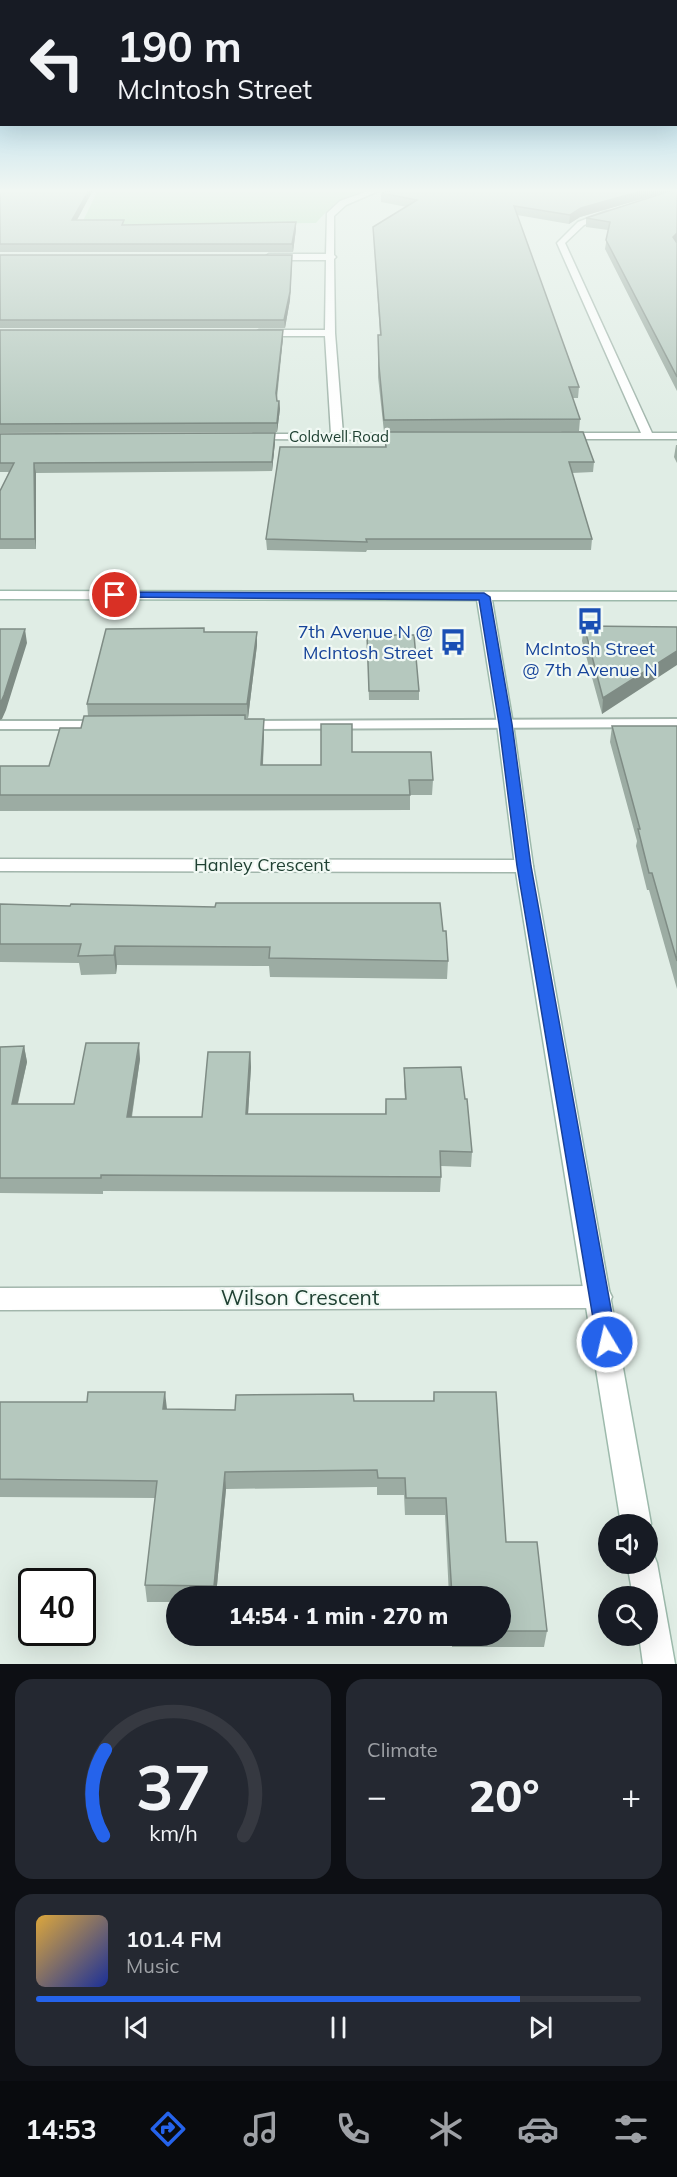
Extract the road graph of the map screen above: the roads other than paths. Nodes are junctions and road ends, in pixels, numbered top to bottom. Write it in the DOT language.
graph roads {
  1 [pos="332,268"];
  2 [pos="572,268"];
  3 [pos="246,333"];
  4 [pos="330,333"];
  5 [pos="417,436"];
  6 [pos="551,436"];
  7 [pos="648,436"];
  8 [pos="677,436"];
  9 [pos="245,437"];
  10 [pos="337,437"];
  11 [pos="0,595"];
  12 [pos="677,596"];
  13 [pos="484,597"];
  14 [pos="677,723"];
  15 [pos="505,724"];
  16 [pos="0,725"];
  17 [pos="117,725"];
  18 [pos="223,725"];
  19 [pos="0,865"];
  20 [pos="524,866"];
  21 [pos="599,1297"];
  22 [pos="0,1299"];
  23 [pos="634,1514"];
  24 [pos="656,1646"];
  25 [pos="659,1664"];
  1 -- 4 [label="street"];
  2 -- 7 [label="street"];
  3 -- 4 [label="street"];
  4 -- 10 [label="street"];
  5 -- 10 [label="street, Coldwell Road"];
  6 -- 7 [label="street"];
  7 -- 8 [label="street"];
  9 -- 10 [label="street, Coldwell Road"];
  11 -- 13 [label="street"];
  12 -- 13 [label="street"];
  13 -- 15 [label="street"];
  14 -- 15 [label="lane"];
  15 -- 18 [label="lane"];
  15 -- 20 [label="street"];
  16 -- 17 [label="lane"];
  19 -- 20 [label="street, Hanley Crescent"];
  20 -- 21 [label="street"];
  21 -- 22 [label="street, Wilson Crescent"];
  21 -- 23 [label="street"];
  24 -- 25 [label="street"];
}
